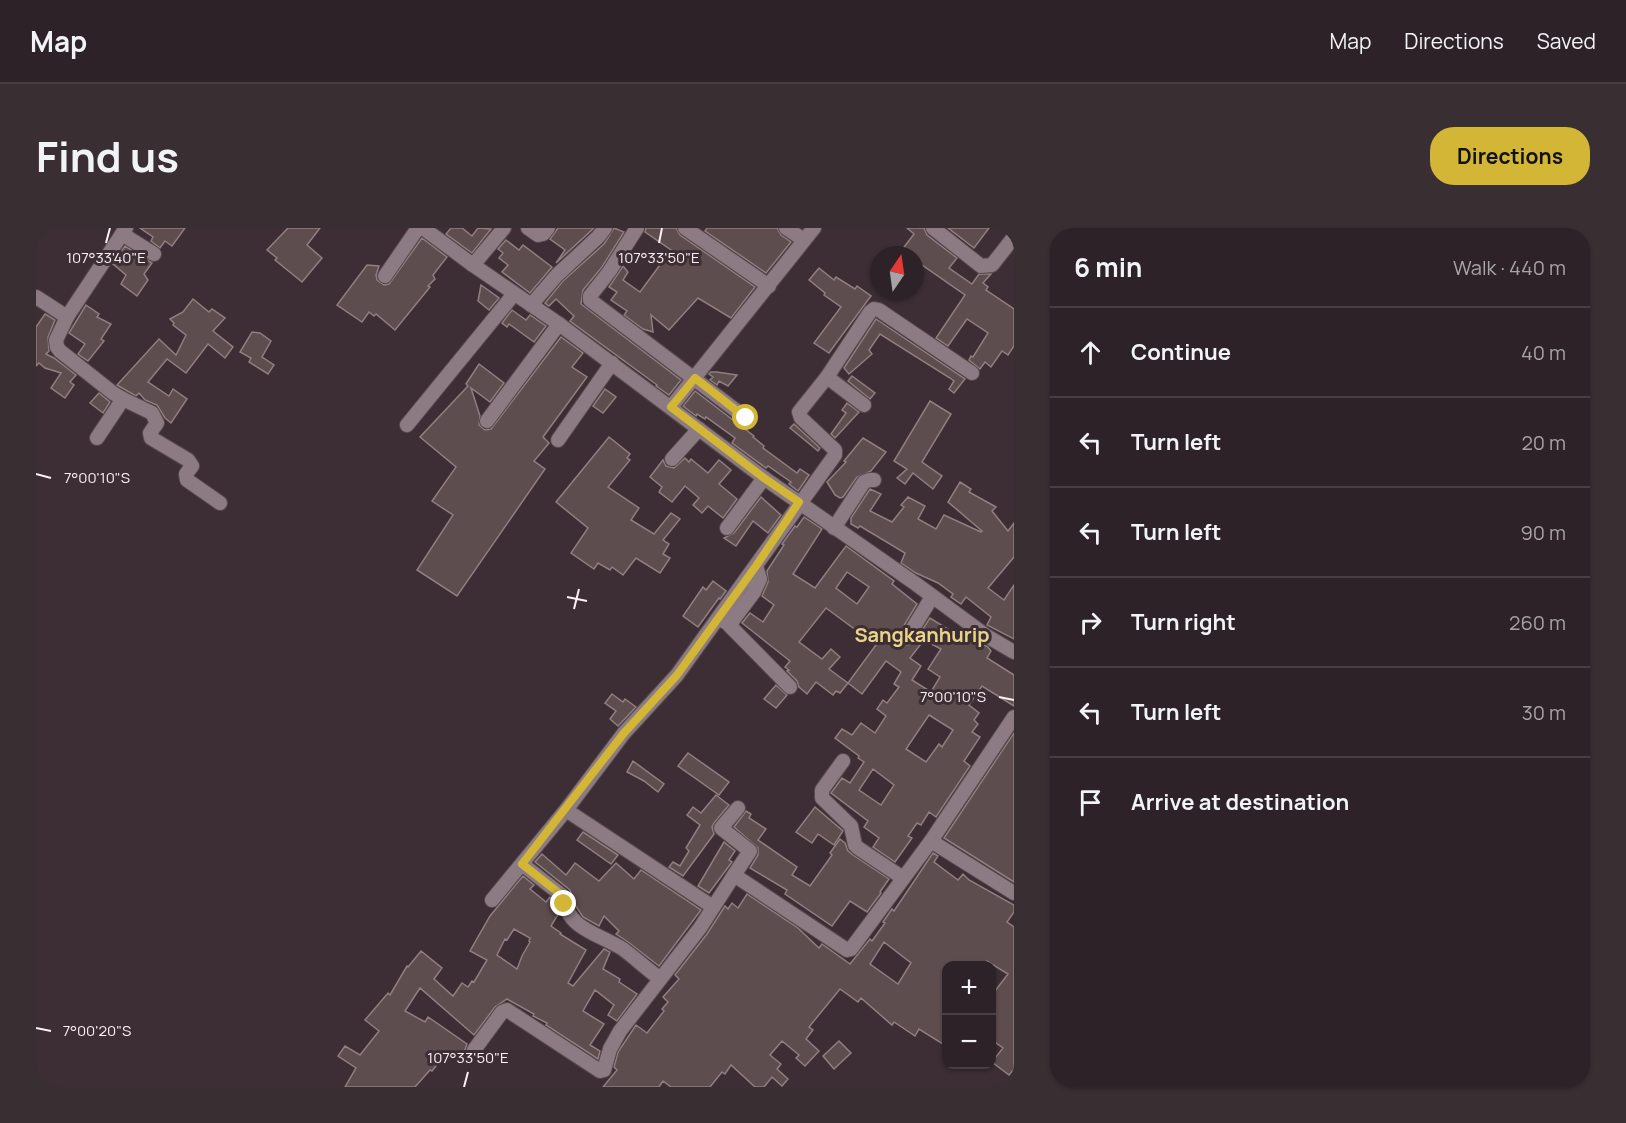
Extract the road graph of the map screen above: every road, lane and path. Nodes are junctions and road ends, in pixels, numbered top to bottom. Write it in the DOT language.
graph roads {
  1 [pos="418,228"];
  2 [pos="423,228"];
  3 [pos="504,228"];
  4 [pos="528,228"];
  5 [pos="548,228"];
  6 [pos="605,228"];
  7 [pos="637,228"];
  8 [pos="685,228"];
  9 [pos="786,228"];
  10 [pos="814,228"];
  11 [pos="933,228"];
  12 [pos="124,231"];
  13 [pos="1014,237"];
  14 [pos="804,240"];
  15 [pos="154,254"];
  16 [pos="473,265"];
  17 [pos="385,276"];
  18 [pos="769,286"];
  19 [pos="514,294"];
  20 [pos="36,297"];
  21 [pos="531,305"];
  22 [pos="67,317"];
  23 [pos="559,324"];
  24 [pos="612,363"];
  25 [pos="972,373"];
  26 [pos="826,377"];
  27 [pos="692,380"];
  28 [pos="123,399"];
  29 [pos="864,405"];
  30 [pos="671,407"];
  31 [pos="746,418"];
  32 [pos="487,421"];
  33 [pos="407,425"];
  34 [pos="699,429"];
  35 [pos="97,438"];
  36 [pos="558,440"];
  37 [pos="672,459"];
  38 [pos="764,478"];
  39 [pos="874,480"];
  40 [pos="799,502"];
  41 [pos="220,503"];
  42 [pos="727,528"];
  43 [pos="834,528"];
  44 [pos="932,597"];
  45 [pos="724,622"];
  46 [pos="908,636"];
  47 [pos="1014,652"];
  48 [pos="790,687"];
  49 [pos="1014,717"];
  50 [pos="843,761"];
  51 [pos="738,808"];
  52 [pos="566,810"];
  53 [pos="931,842"];
  54 [pos="522,864"];
  55 [pos="734,874"];
  56 [pos="903,878"];
  57 [pos="1014,893"];
  58 [pos="492,900"];
  59 [pos="713,907"];
  60 [pos="659,978"];
  61 [pos="474,1050"];
  1 -- 17 [label="street"];
  2 -- 16 [label="street"];
  3 -- 16 [label="street"];
  4 -- 5 [label="street"];
  6 -- 21 [label="street"];
  7 -- 27 [label="street"];
  8 -- 18 [label="street"];
  9 -- 14 [label="street"];
  10 -- 14 [label="street"];
  11 -- 13 [label="street"];
  12 -- 15 [label="street"];
  12 -- 22 [label="street"];
  14 -- 18 [label="street"];
  16 -- 19 [label="street"];
  18 -- 27 [label="street"];
  19 -- 21 [label="street"];
  19 -- 33 [label="street"];
  20 -- 22 [label="street"];
  21 -- 23 [label="street"];
  22 -- 28 [label="street"];
  23 -- 24 [label="street"];
  23 -- 32 [label="street"];
  24 -- 30 [label="street"];
  24 -- 36 [label="street"];
  25 -- 26 [label="street"];
  26 -- 29 [label="street"];
  26 -- 40 [label="street"];
  27 -- 30 [label="street"];
  27 -- 31 [label="street"];
  28 -- 35 [label="street"];
  28 -- 41 [label="street"];
  30 -- 34 [label="street"];
  34 -- 37 [label="street"];
  34 -- 38 [label="street"];
  38 -- 40 [label="street"];
  38 -- 42 [label="street"];
  39 -- 43 [label="street"];
  40 -- 43 [label="street"];
  40 -- 45 [label="street"];
  43 -- 44 [label="street"];
  44 -- 46 [label="street"];
  44 -- 47 [label="street"];
  45 -- 48 [label="street"];
  45 -- 52 [label="street"];
  49 -- 53 [label="street"];
  50 -- 56 [label="street"];
  51 -- 55 [label="street"];
  52 -- 54 [label="street"];
  52 -- 59 [label="street"];
  53 -- 56 [label="street"];
  53 -- 57 [label="street"];
  54 -- 58 [label="street"];
  54 -- 60 [label="street"];
  55 -- 56 [label="street"];
  55 -- 59 [label="street"];
  59 -- 60 [label="street"];
  60 -- 61 [label="street"];
}
